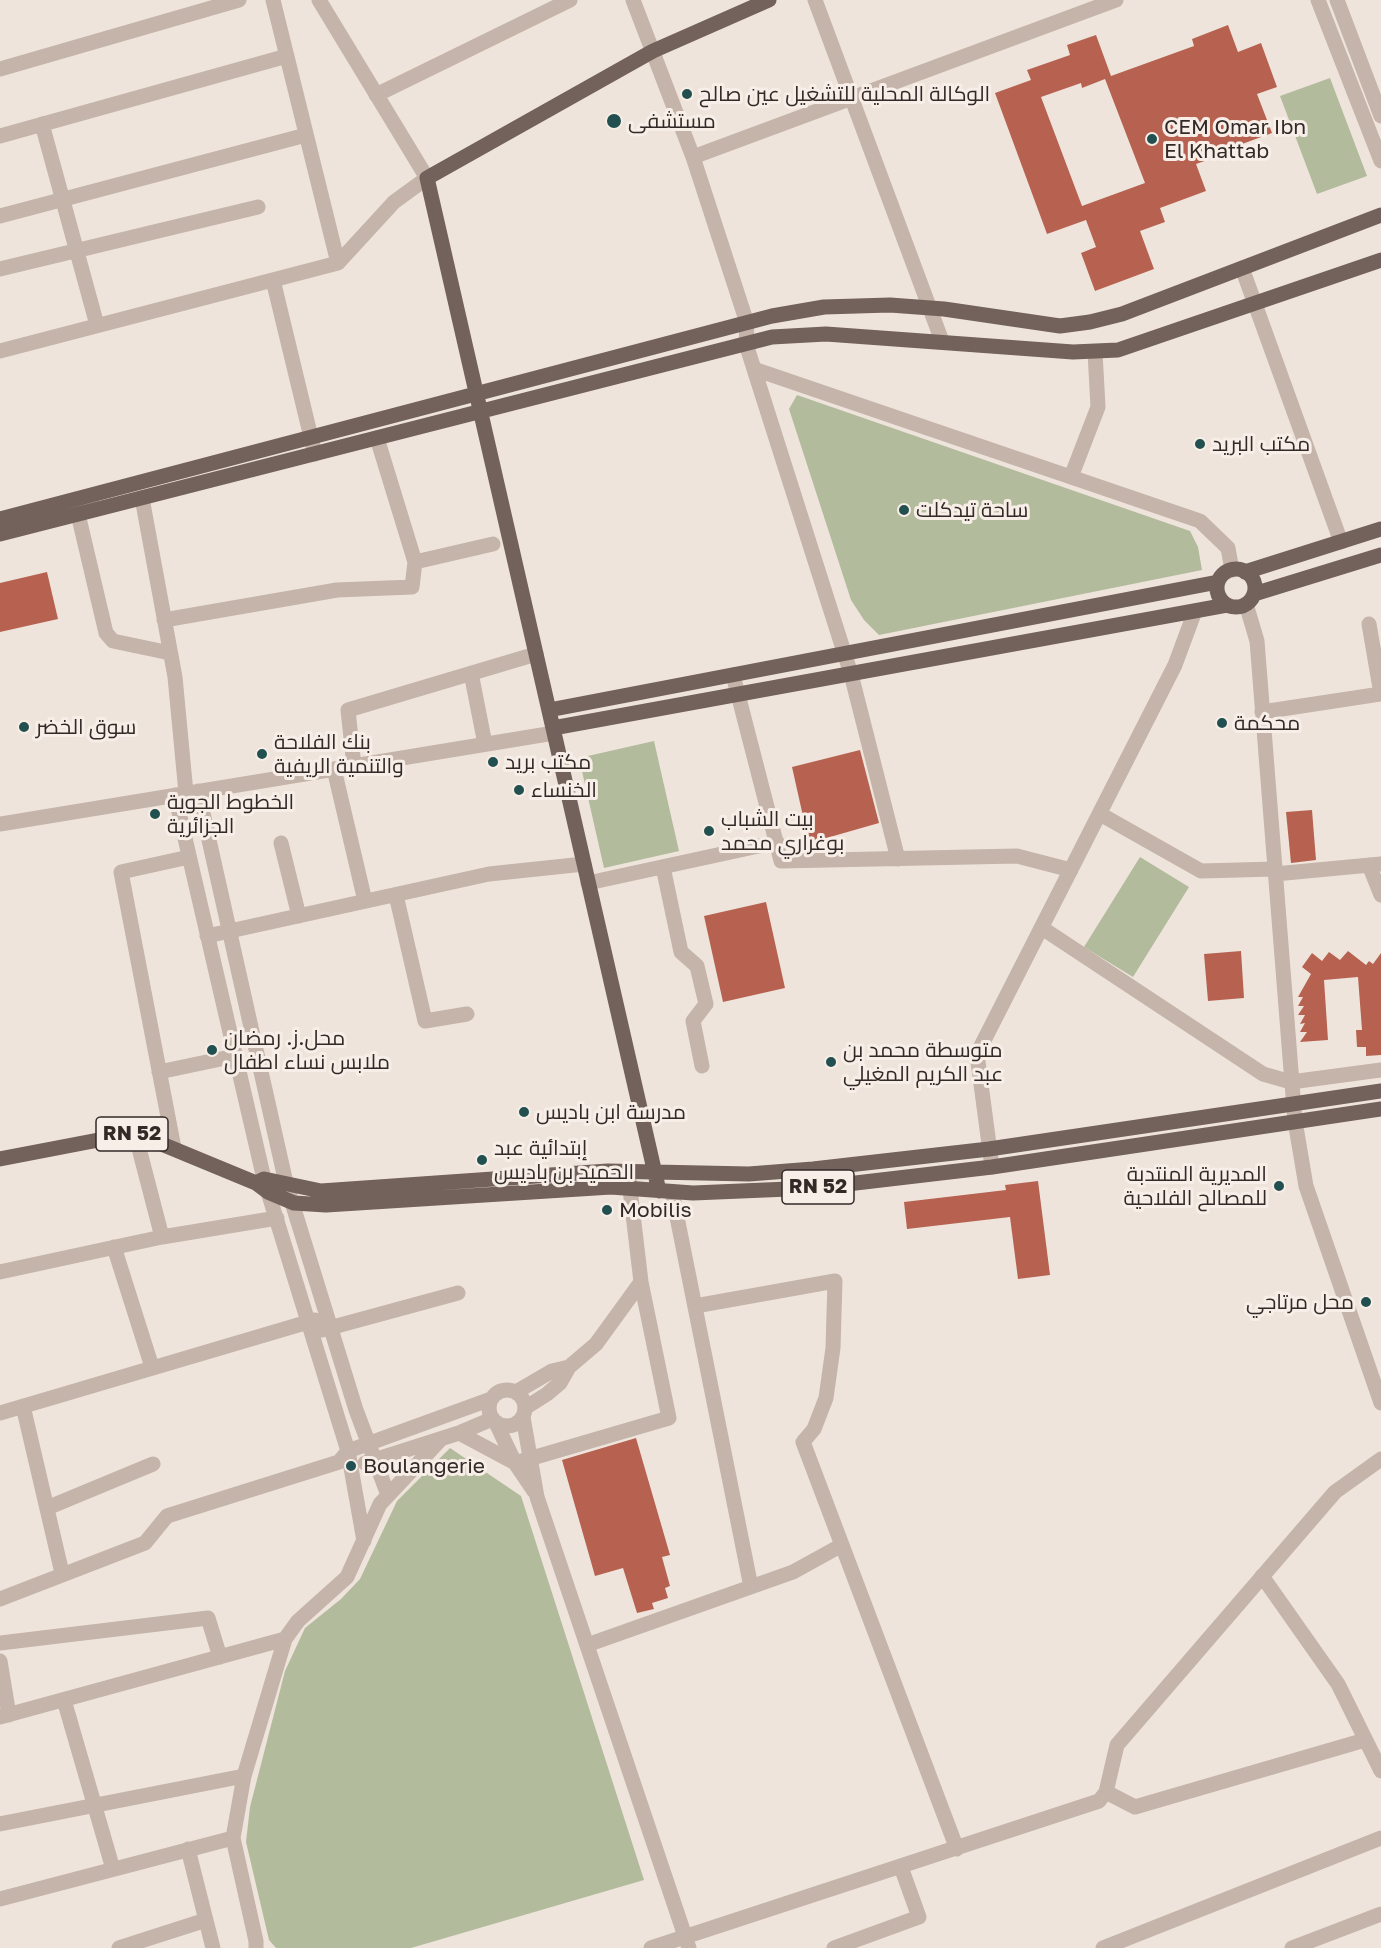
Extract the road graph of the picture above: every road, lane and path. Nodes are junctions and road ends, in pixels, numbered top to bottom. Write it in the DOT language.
graph roads {
  1 [pos="240,0"];
  2 [pos="273,0"];
  3 [pos="319,0"];
  4 [pos="570,0"];
  5 [pos="633,0"];
  6 [pos="769,0"];
  7 [pos="815,0"];
  8 [pos="1116,0"];
  9 [pos="1318,0"];
  10 [pos="1336,0"];
  11 [pos="653,51"];
  12 [pos="287,56"];
  13 [pos="0,69"];
  14 [pos="376,95"];
  15 [pos="852,98"];
  16 [pos="1381,116"];
  17 [pos="42,124"];
  18 [pos="306,135"];
  19 [pos="0,136"];
  20 [pos="693,157"];
  21 [pos="1381,161"];
  22 [pos="427,178"];
  23 [pos="62,200"];
  24 [pos="258,207"];
  25 [pos="1381,215"];
  26 [pos="0,216"];
  27 [pos="75,251"];
  28 [pos="1381,260"];
  29 [pos="338,263"];
  30 [pos="1242,268"];
  31 [pos="0,269"];
  32 [pos="273,280"];
  33 [pos="1255,303"];
  34 [pos="824,307"];
  35 [pos="930,308"];
  36 [pos="747,323"];
  37 [pos="1071,324"];
  38 [pos="97,325"];
  39 [pos="826,334"];
  40 [pos="942,341"];
  41 [pos="746,344"];
  42 [pos="0,351"];
  43 [pos="1073,352"];
  44 [pos="1095,352"];
  45 [pos="754,369"];
  46 [pos="476,394"];
  47 [pos="480,412"];
  48 [pos="311,437"];
  49 [pos="376,438"];
  50 [pos="315,454"];
  51 [pos="1071,477"];
  52 [pos="142,498"];
  53 [pos="78,514"];
  54 [pos="0,519"];
  55 [pos="1381,529"];
  56 [pos="0,534"];
  57 [pos="1341,542"];
  58 [pos="493,544"];
  59 [pos="1381,555"];
  60 [pos="415,562"];
  61 [pos="1238,571"];
  62 [pos="1218,582"];
  63 [pos="1250,599"];
  64 [pos="1227,605"];
  65 [pos="1195,610"];
  66 [pos="164,620"];
  67 [pos="1369,624"];
  68 [pos="170,653"];
  69 [pos="536,654"];
  70 [pos="845,654"];
  71 [pos="471,674"];
  72 [pos="851,674"];
  73 [pos="733,675"];
  74 [pos="738,694"];
  75 [pos="1381,694"];
  76 [pos="549,710"];
  77 [pos="1262,712"];
  78 [pos="554,730"];
  79 [pos="484,744"];
  80 [pos="354,766"];
  81 [pos="334,769"];
  82 [pos="187,793"];
  83 [pos="1100,814"];
  84 [pos="0,824"];
  85 [pos="777,842"];
  86 [pos="281,843"];
  87 [pos="189,857"];
  88 [pos="898,858"];
  89 [pos="584,864"];
  90 [pos="1375,865"];
  91 [pos="663,867"];
  92 [pos="1071,870"];
  93 [pos="1275,871"];
  94 [pos="588,883"];
  95 [pos="396,895"];
  96 [pos="1381,896"];
  97 [pos="365,902"];
  98 [pos="299,916"];
  99 [pos="1041,928"];
  100 [pos="230,931"];
  101 [pos="207,936"];
  102 [pos="467,1014"];
  103 [pos="235,1056"];
  104 [pos="702,1066"];
  105 [pos="1381,1070"];
  106 [pos="159,1072"];
  107 [pos="1292,1082"];
  108 [pos="1381,1091"];
  109 [pos="1293,1103"];
  110 [pos="1381,1109"];
  111 [pos="1295,1121"];
  112 [pos="135,1133"];
  113 [pos="174,1148"];
  114 [pos="989,1149"];
  115 [pos="0,1160"];
  116 [pos="992,1167"];
  117 [pos="628,1172"];
  118 [pos="655,1173"];
  119 [pos="286,1183"];
  120 [pos="263,1185"];
  121 [pos="631,1189"];
  122 [pos="666,1191"];
  123 [pos="294,1203"];
  124 [pos="277,1218"];
  125 [pos="162,1238"];
  126 [pos="114,1248"];
  127 [pos="0,1272"];
  128 [pos="641,1282"];
  129 [pos="458,1293"];
  130 [pos="695,1306"];
  131 [pos="329,1323"];
  132 [pos="310,1328"];
  133 [pos="152,1367"];
  134 [pos="569,1367"];
  135 [pos="516,1392"];
  136 [pos="491,1399"];
  137 [pos="1381,1403"];
  138 [pos="23,1406"];
  139 [pos="524,1412"];
  140 [pos="0,1413"];
  141 [pos="494,1421"];
  142 [pos="459,1432"];
  143 [pos="441,1439"];
  144 [pos="368,1443"];
  145 [pos="531,1458"];
  146 [pos="1381,1459"];
  147 [pos="347,1460"];
  148 [pos="375,1460"];
  149 [pos="515,1463"];
  150 [pos="153,1464"];
  151 [pos="388,1495"];
  152 [pos="537,1497"];
  153 [pos="47,1508"];
  154 [pos="364,1540"];
  155 [pos="842,1545"];
  156 [pos="62,1573"];
  157 [pos="1262,1576"];
  158 [pos="751,1587"];
  159 [pos="0,1599"];
  160 [pos="285,1639"];
  161 [pos="0,1643"];
  162 [pos="587,1645"];
  163 [pos="220,1657"];
  164 [pos="0,1661"];
  165 [pos="64,1700"];
  166 [pos="5,1716"];
  167 [pos="1365,1740"];
  168 [pos="1381,1771"];
  169 [pos="244,1776"];
  170 [pos="1106,1792"];
  171 [pos="94,1806"];
  172 [pos="0,1824"];
  173 [pos="233,1838"];
  174 [pos="1381,1838"];
  175 [pos="188,1849"];
  176 [pos="957,1849"];
  177 [pos="901,1867"];
  178 [pos="112,1869"];
  179 [pos="0,1899"];
  180 [pos="1381,1914"];
  181 [pos="206,1920"];
  182 [pos="688,1943"];
  183 [pos="119,1948"];
  184 [pos="213,1948"];
  185 [pos="256,1948"];
  186 [pos="651,1948"];
  187 [pos="834,1948"];
  188 [pos="1103,1948"];
  189 [pos="1292,1948"];
  1 -- 13 [label="street"];
  2 -- 12 [label="street"];
  3 -- 14 [label="street"];
  4 -- 14 [label="street"];
  5 -- 11 [label="street"];
  6 -- 11 [label="main road"];
  7 -- 15 [label="street"];
  8 -- 15 [label="street"];
  9 -- 21 [label="street"];
  10 -- 16 [label="street"];
  11 -- 20 [label="street"];
  11 -- 22 [label="main road"];
  12 -- 17 [label="street"];
  12 -- 18 [label="street"];
  14 -- 22 [label="street"];
  15 -- 20 [label="street"];
  15 -- 35 [label="street"];
  17 -- 19 [label="street"];
  17 -- 23 [label="street"];
  18 -- 23 [label="street"];
  18 -- 29 [label="street"];
  20 -- 36 [label="street"];
  22 -- 29 [label="street"];
  22 -- 46 [label="main road"];
  23 -- 26 [label="street"];
  23 -- 27 [label="street"];
  24 -- 27 [label="street"];
  25 -- 30 [label="main road"];
  27 -- 31 [label="street"];
  27 -- 38 [label="street"];
  28 -- 33 [label="main road"];
  29 -- 32 [label="street"];
  30 -- 33 [label="street"];
  30 -- 37 [label="main road"];
  32 -- 38 [label="street"];
  32 -- 48 [label="street"];
  33 -- 44 [label="main road"];
  33 -- 57 [label="street"];
  34 -- 35 [label="main road"];
  34 -- 36 [label="main road"];
  34 -- 39 [label="main road"];
  35 -- 37 [label="main road"];
  35 -- 40 [label="street"];
  36 -- 41 [label="street"];
  36 -- 46 [label="main road"];
  37 -- 43 [label="main road"];
  38 -- 42 [label="street"];
  39 -- 40 [label="main road"];
  39 -- 41 [label="main road"];
  40 -- 43 [label="main road"];
  41 -- 45 [label="street"];
  41 -- 47 [label="main road"];
  43 -- 44 [label="main road"];
  44 -- 51 [label="street"];
  45 -- 51 [label="street"];
  45 -- 70 [label="street"];
  46 -- 47 [label="main road"];
  46 -- 48 [label="main road"];
  47 -- 49 [label="main road"];
  47 -- 69 [label="main road"];
  48 -- 50 [label="street"];
  48 -- 54 [label="main road"];
  49 -- 50 [label="main road"];
  49 -- 60 [label="street"];
  50 -- 52 [label="main road"];
  51 -- 61 [label="street"];
  52 -- 53 [label="main road"];
  52 -- 66 [label="street"];
  53 -- 56 [label="main road"];
  53 -- 68 [label="street"];
  55 -- 57 [label="main road"];
  57 -- 61 [label="main road"];
  58 -- 60 [label="street"];
  59 -- 63 [label="main road"];
  60 -- 66 [label="street"];
  61 -- 62 [label="main road"];
  61 -- 63 [label="main road"];
  62 -- 64 [label="main road"];
  62 -- 70 [label="main road"];
  63 -- 64 [label="main road"];
  63 -- 77 [label="street"];
  64 -- 65 [label="main road"];
  65 -- 72 [label="main road"];
  65 -- 83 [label="street"];
  66 -- 68 [label="street"];
  67 -- 75 [label="street"];
  68 -- 82 [label="street"];
  69 -- 71 [label="street"];
  69 -- 76 [label="main road"];
  70 -- 72 [label="street"];
  70 -- 73 [label="main road"];
  71 -- 79 [label="street"];
  71 -- 80 [label="street"];
  72 -- 74 [label="main road"];
  72 -- 88 [label="street"];
  73 -- 74 [label="street"];
  73 -- 76 [label="main road"];
  74 -- 78 [label="main road"];
  74 -- 85 [label="street"];
  75 -- 77 [label="street"];
  76 -- 78 [label="main road"];
  77 -- 93 [label="street"];
  78 -- 79 [label="street"];
  78 -- 89 [label="main road"];
  79 -- 80 [label="street"];
  80 -- 81 [label="street"];
  81 -- 82 [label="street"];
  81 -- 97 [label="street"];
  82 -- 84 [label="street"];
  82 -- 87 [label="street"];
  82 -- 100 [label="street"];
  83 -- 92 [label="street"];
  83 -- 93 [label="street"];
  85 -- 88 [label="street"];
  85 -- 91 [label="street"];
  86 -- 98 [label="street"];
  87 -- 101 [label="street"];
  87 -- 106 [label="street"];
  88 -- 92 [label="street"];
  89 -- 94 [label="main road"];
  89 -- 95 [label="street"];
  90 -- 93 [label="street"];
  90 -- 96 [label="street"];
  91 -- 94 [label="street"];
  91 -- 104 [label="street"];
  92 -- 99 [label="street"];
  93 -- 107 [label="street"];
  94 -- 118 [label="main road"];
  95 -- 97 [label="street"];
  95 -- 102 [label="street"];
  97 -- 98 [label="street"];
  98 -- 100 [label="street"];
  99 -- 107 [label="street"];
  99 -- 114 [label="street"];
  100 -- 101 [label="street"];
  100 -- 119 [label="street"];
  101 -- 103 [label="street"];
  103 -- 106 [label="street"];
  103 -- 120 [label="street"];
  105 -- 107 [label="street"];
  106 -- 113 [label="street"];
  107 -- 109 [label="street"];
  108 -- 109 [label="main road, RN 52"];
  109 -- 111 [label="street"];
  109 -- 114 [label="main road, RN 52"];
  110 -- 111 [label="main road, RN 52"];
  111 -- 116 [label="main road, RN 52"];
  111 -- 137 [label="street"];
  112 -- 113 [label="main road, RN 52"];
  112 -- 115 [label="main road, RN 52"];
  112 -- 125 [label="street"];
  113 -- 120 [label="main road, RN 52"];
  114 -- 116 [label="street"];
  114 -- 118 [label="main road, RN 52"];
  116 -- 122 [label="main road, RN 52"];
  117 -- 118 [label="main road, RN 52"];
  117 -- 119 [label="main road, RN 52"];
  117 -- 121 [label="street"];
  118 -- 122 [label="main road"];
  119 -- 120 [label="main road, RN 52"];
  119 -- 123 [label="street"];
  120 -- 123 [label="main road, RN 52"];
  120 -- 124 [label="street"];
  121 -- 122 [label="main road, RN 52"];
  121 -- 123 [label="main road, RN 52"];
  121 -- 128 [label="street"];
  122 -- 130 [label="street"];
  123 -- 131 [label="street"];
  124 -- 125 [label="street"];
  124 -- 132 [label="street"];
  125 -- 126 [label="street"];
  126 -- 127 [label="street"];
  126 -- 133 [label="street"];
  128 -- 134 [label="street"];
  128 -- 145 [label="street"];
  129 -- 131 [label="street"];
  130 -- 155 [label="street"];
  130 -- 158 [label="street"];
  131 -- 132 [label="street"];
  131 -- 144 [label="street"];
  132 -- 133 [label="street"];
  132 -- 147 [label="street"];
  133 -- 138 [label="street"];
  134 -- 135 [label="street"];
  134 -- 139 [label="street"];
  135 -- 136 [label="street"];
  135 -- 139 [label="street"];
  136 -- 141 [label="street"];
  136 -- 144 [label="street"];
  138 -- 140 [label="street"];
  138 -- 153 [label="street"];
  139 -- 141 [label="street"];
  139 -- 145 [label="street"];
  141 -- 142 [label="street"];
  141 -- 149 [label="street"];
  142 -- 143 [label="street"];
  142 -- 149 [label="street"];
  143 -- 148 [label="street"];
  143 -- 151 [label="street"];
  144 -- 147 [label="street"];
  144 -- 148 [label="street"];
  145 -- 149 [label="street"];
  145 -- 152 [label="street"];
  146 -- 157 [label="street"];
  147 -- 148 [label="street"];
  147 -- 154 [label="street"];
  147 -- 156 [label="street"];
  148 -- 151 [label="street"];
  149 -- 152 [label="street"];
  150 -- 153 [label="street"];
  151 -- 154 [label="street"];
  152 -- 162 [label="street"];
  153 -- 156 [label="street"];
  154 -- 160 [label="street"];
  155 -- 158 [label="street"];
  155 -- 176 [label="street"];
  156 -- 159 [label="street"];
  157 -- 167 [label="street"];
  157 -- 170 [label="street"];
  158 -- 162 [label="street"];
  160 -- 163 [label="street"];
  160 -- 169 [label="street"];
  161 -- 163 [label="street"];
  162 -- 182 [label="street"];
  163 -- 165 [label="street"];
  164 -- 166 [label="street"];
  165 -- 166 [label="street"];
  165 -- 171 [label="street"];
  167 -- 168 [label="street"];
  167 -- 170 [label="street"];
  169 -- 171 [label="street"];
  169 -- 173 [label="street"];
  170 -- 176 [label="street"];
  171 -- 172 [label="street"];
  171 -- 178 [label="street"];
  173 -- 175 [label="street"];
  173 -- 185 [label="street"];
  174 -- 188 [label="street"];
  175 -- 178 [label="street"];
  175 -- 181 [label="street"];
  176 -- 177 [label="street"];
  177 -- 182 [label="street"];
  177 -- 187 [label="street"];
  178 -- 179 [label="street"];
  180 -- 189 [label="street"];
  181 -- 183 [label="street"];
  181 -- 184 [label="street"];
  182 -- 186 [label="street"];
}
